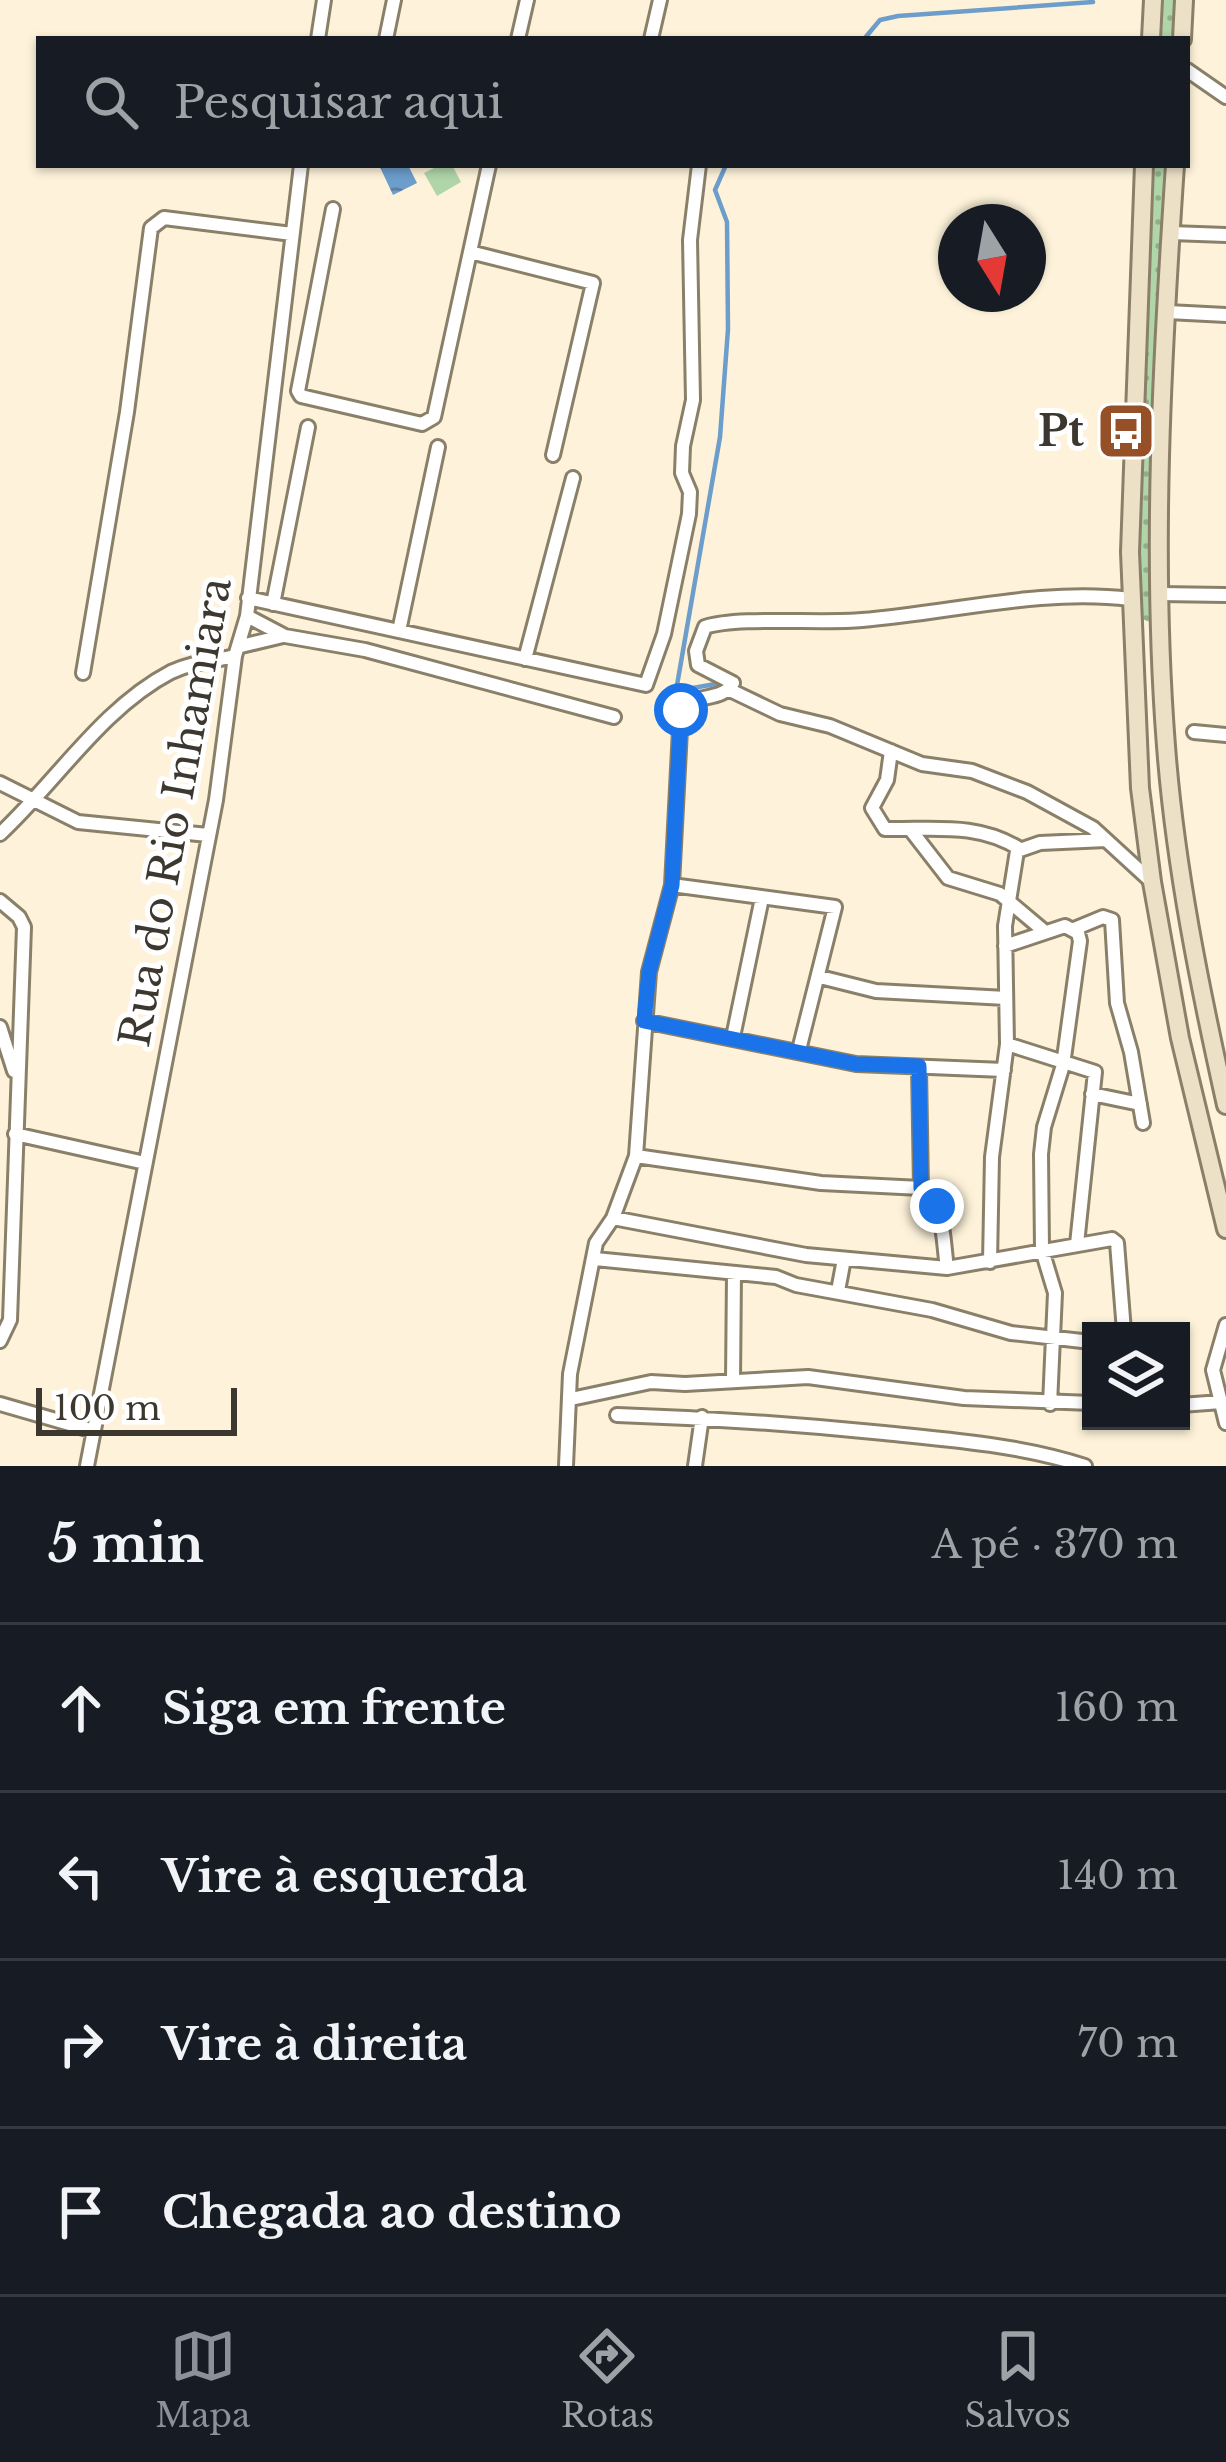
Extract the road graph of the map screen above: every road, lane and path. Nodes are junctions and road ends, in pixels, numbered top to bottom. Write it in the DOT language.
graph roads {
  1 [pos="324,0"];
  2 [pos="394,0"];
  3 [pos="527,0"];
  4 [pos="660,0"];
  5 [pos="1153,0"];
  6 [pos="1184,0"];
  7 [pos="318,36"];
  8 [pos="387,36"];
  9 [pos="519,36"];
  10 [pos="652,36"];
  11 [pos="1151,36"];
  12 [pos="1182,36"];
  13 [pos="1190,72"];
  14 [pos="1226,97"];
  15 [pos="302,168"];
  16 [pos="488,168"];
  17 [pos="699,168"];
  18 [pos="1144,168"];
  19 [pos="1175,168"];
  20 [pos="333,209"];
  21 [pos="1171,233"];
  22 [pos="292,234"];
  23 [pos="1226,235"];
  24 [pos="470,251"];
  25 [pos="1168,312"];
  26 [pos="1226,315"];
  27 [pos="308,428"];
  28 [pos="438,447"];
  29 [pos="553,455"];
  30 [pos="573,478"];
  31 [pos="1160,594"];
  32 [pos="1226,595"];
  33 [pos="248,598"];
  34 [pos="1130,599"];
  35 [pos="273,604"];
  36 [pos="247,616"];
  37 [pos="1159,625"];
  38 [pos="1130,627"];
  39 [pos="399,631"];
  40 [pos="285,636"];
  41 [pos="238,651"];
  42 [pos="525,659"];
  43 [pos="83,673"];
  44 [pos="730,690"];
  45 [pos="614,716"];
  46 [pos="1194,732"];
  47 [pos="1226,735"];
  48 [pos="891,751"];
  49 [pos="0,783"];
  50 [pos="38,800"];
  51 [pos="910,829"];
  52 [pos="0,834"];
  53 [pos="208,835"];
  54 [pos="1106,840"];
  55 [pos="1019,849"];
  56 [pos="1152,882"];
  57 [pos="672,885"];
  58 [pos="762,898"];
  59 [pos="0,901"];
  60 [pos="1009,902"];
  61 [pos="1074,929"];
  62 [pos="1044,931"];
  63 [pos="1005,946"];
  64 [pos="820,977"];
  65 [pos="1006,998"];
  66 [pos="644,1021"];
  67 [pos="0,1027"];
  68 [pos="733,1037"];
  69 [pos="1007,1044"];
  70 [pos="799,1050"];
  71 [pos="1063,1065"];
  72 [pos="919,1066"];
  73 [pos="1004,1070"];
  74 [pos="17,1078"];
  75 [pos="1093,1094"];
  76 [pos="1140,1104"];
  77 [pos="1226,1105"];
  78 [pos="1143,1123"];
  79 [pos="15,1134"];
  80 [pos="636,1156"];
  81 [pos="145,1163"];
  82 [pos="921,1188"];
  83 [pos="613,1218"];
  84 [pos="1226,1229"];
  85 [pos="1077,1244"];
  86 [pos="1042,1250"];
  87 [pos="595,1259"];
  88 [pos="844,1259"];
  89 [pos="990,1262"];
  90 [pos="946,1268"];
  91 [pos="734,1274"];
  92 [pos="838,1291"];
  93 [pos="1123,1322"];
  94 [pos="1226,1325"];
  95 [pos="1053,1340"];
  96 [pos="0,1342"];
  97 [pos="1082,1342"];
  98 [pos="733,1381"];
  99 [pos="571,1400"];
  100 [pos="1221,1402"];
  101 [pos="1082,1403"];
  102 [pos="0,1404"];
  103 [pos="1050,1404"];
  104 [pos="1190,1404"];
  105 [pos="617,1415"];
  106 [pos="702,1418"];
  107 [pos="1226,1424"];
  108 [pos="94,1431"];
  109 [pos="87,1466"];
  110 [pos="566,1466"];
  111 [pos="695,1466"];
  112 [pos="1084,1466"];
  1 -- 7 [label="street"];
  2 -- 8 [label="street"];
  3 -- 9 [label="street"];
  4 -- 10 [label="street"];
  5 -- 11 [label="main road"];
  6 -- 12 [label="main road"];
  13 -- 14 [label="street"];
  15 -- 22 [label="street, Rua do Rio Inhamiara"];
  16 -- 24 [label="street"];
  17 -- 42 [label="street"];
  18 -- 34 [label="main road"];
  19 -- 21 [label="main road"];
  20 -- 24 [label="street"];
  21 -- 23 [label="street"];
  21 -- 25 [label="main road"];
  22 -- 33 [label="street, Rua do Rio Inhamiara"];
  22 -- 43 [label="street"];
  24 -- 29 [label="street"];
  25 -- 26 [label="street"];
  25 -- 31 [label="main road"];
  27 -- 35 [label="street"];
  28 -- 39 [label="street"];
  30 -- 42 [label="street"];
  31 -- 32 [label="street"];
  31 -- 37 [label="main road"];
  33 -- 35 [label="street"];
  33 -- 36 [label="street, Rua do Rio Inhamiara"];
  34 -- 38 [label="main road"];
  34 -- 44 [label="street"];
  35 -- 39 [label="street"];
  36 -- 40 [label="street"];
  36 -- 41 [label="street, Rua do Rio Inhamiara"];
  37 -- 38 [label="main road"];
  37 -- 77 [label="main road"];
  38 -- 56 [label="main road"];
  39 -- 42 [label="street"];
  40 -- 41 [label="street"];
  40 -- 45 [label="street"];
  41 -- 50 [label="street"];
  41 -- 53 [label="street, Rua do Rio Inhamiara"];
  44 -- 48 [label="street"];
  44 -- 57 [label="street"];
  46 -- 47 [label="street"];
  48 -- 51 [label="street"];
  48 -- 54 [label="street"];
  49 -- 50 [label="street"];
  50 -- 52 [label="street"];
  50 -- 53 [label="street"];
  51 -- 55 [label="street"];
  51 -- 60 [label="street"];
  53 -- 81 [label="street, Rua do Rio Inhamiara"];
  54 -- 55 [label="street"];
  54 -- 56 [label="street"];
  55 -- 60 [label="street"];
  56 -- 84 [label="main road"];
  57 -- 58 [label="street"];
  57 -- 66 [label="street"];
  58 -- 64 [label="street"];
  58 -- 68 [label="street"];
  59 -- 74 [label="street"];
  60 -- 62 [label="street"];
  60 -- 63 [label="street"];
  61 -- 62 [label="street"];
  61 -- 71 [label="street"];
  61 -- 76 [label="street"];
  62 -- 63 [label="street"];
  63 -- 65 [label="street"];
  64 -- 65 [label="street"];
  64 -- 70 [label="street"];
  65 -- 69 [label="street"];
  66 -- 68 [label="street"];
  66 -- 80 [label="street"];
  67 -- 74 [label="street"];
  68 -- 70 [label="street"];
  69 -- 71 [label="street"];
  69 -- 73 [label="street"];
  70 -- 72 [label="street"];
  71 -- 75 [label="street"];
  71 -- 86 [label="street"];
  72 -- 73 [label="street"];
  72 -- 82 [label="street"];
  73 -- 89 [label="street"];
  74 -- 79 [label="street"];
  75 -- 76 [label="street"];
  75 -- 85 [label="street"];
  76 -- 78 [label="street"];
  79 -- 81 [label="street"];
  79 -- 96 [label="street"];
  80 -- 82 [label="street"];
  80 -- 83 [label="street"];
  81 -- 108 [label="street, Rua do Rio Inhamiara"];
  82 -- 90 [label="street"];
  83 -- 87 [label="street"];
  83 -- 88 [label="street"];
  85 -- 86 [label="street"];
  85 -- 93 [label="street"];
  86 -- 89 [label="street"];
  86 -- 95 [label="street"];
  87 -- 91 [label="street"];
  87 -- 99 [label="street"];
  88 -- 90 [label="street"];
  88 -- 92 [label="street"];
  89 -- 90 [label="street"];
  91 -- 92 [label="street"];
  91 -- 98 [label="street"];
  92 -- 95 [label="street"];
  94 -- 100 [label="street"];
  95 -- 97 [label="street"];
  95 -- 103 [label="street"];
  98 -- 99 [label="street"];
  98 -- 103 [label="street"];
  99 -- 110 [label="street"];
  100 -- 104 [label="street"];
  100 -- 107 [label="street"];
  101 -- 103 [label="street"];
  102 -- 108 [label="street"];
  105 -- 106 [label="street"];
  106 -- 111 [label="street"];
  106 -- 112 [label="street"];
  108 -- 109 [label="street, Rua do Rio Inhamiara"];
}
